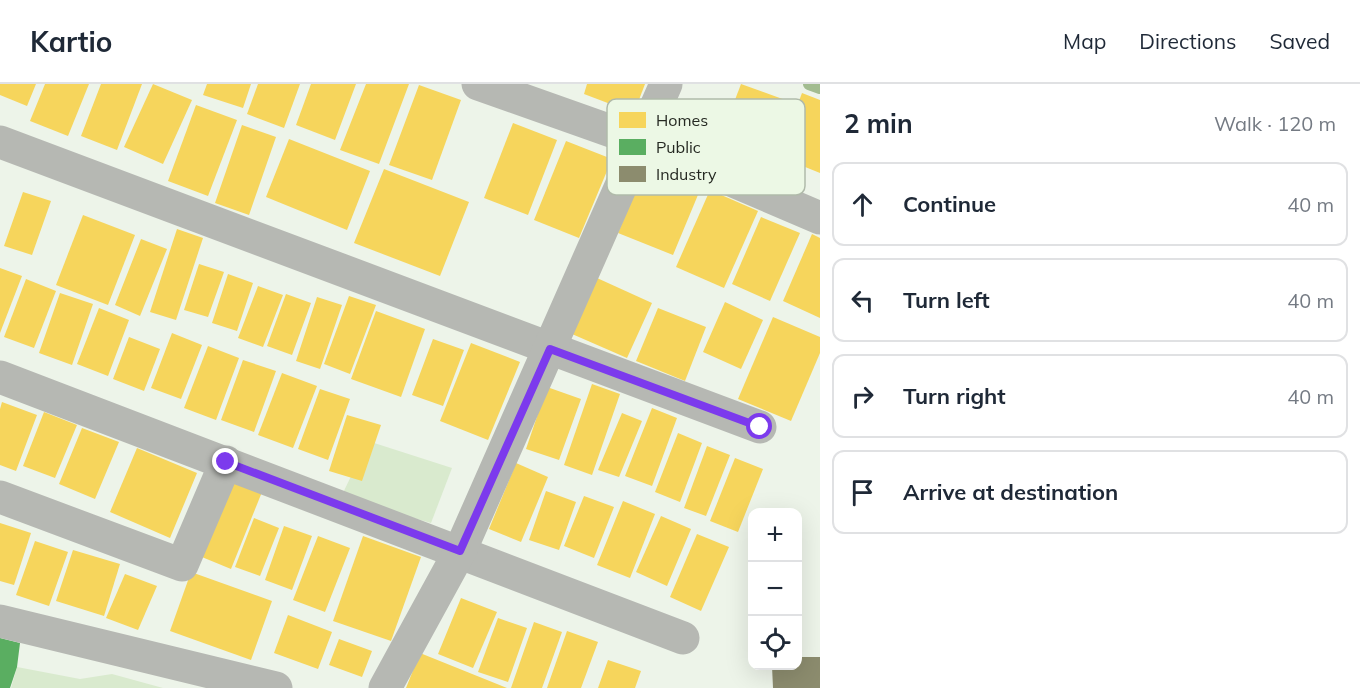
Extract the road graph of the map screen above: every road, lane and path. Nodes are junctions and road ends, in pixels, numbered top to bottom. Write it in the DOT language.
graph roads {
  1 [pos="478,84"];
  2 [pos="666,84"];
  3 [pos="660,99"];
  4 [pos="607,130"];
  5 [pos="0,142"];
  6 [pos="618,195"];
  7 [pos="766,195"];
  8 [pos="820,218"];
  9 [pos="550,349"];
  10 [pos="0,377"];
  11 [pos="760,427"];
  12 [pos="226,462"];
  13 [pos="0,497"];
  14 [pos="460,551"];
  15 [pos="0,621"];
  16 [pos="682,638"];
  17 [pos="276,688"];
  18 [pos="385,688"];
  1 -- 4 [label="street"];
  2 -- 3 [label="street"];
  5 -- 9 [label="street"];
  6 -- 9 [label="street"];
  7 -- 8 [label="street"];
  9 -- 11 [label="street"];
  9 -- 14 [label="street"];
  10 -- 12 [label="street"];
  12 -- 13 [label="street"];
  12 -- 14 [label="street"];
  14 -- 16 [label="street"];
  14 -- 18 [label="street"];
  15 -- 17 [label="street"];
}
